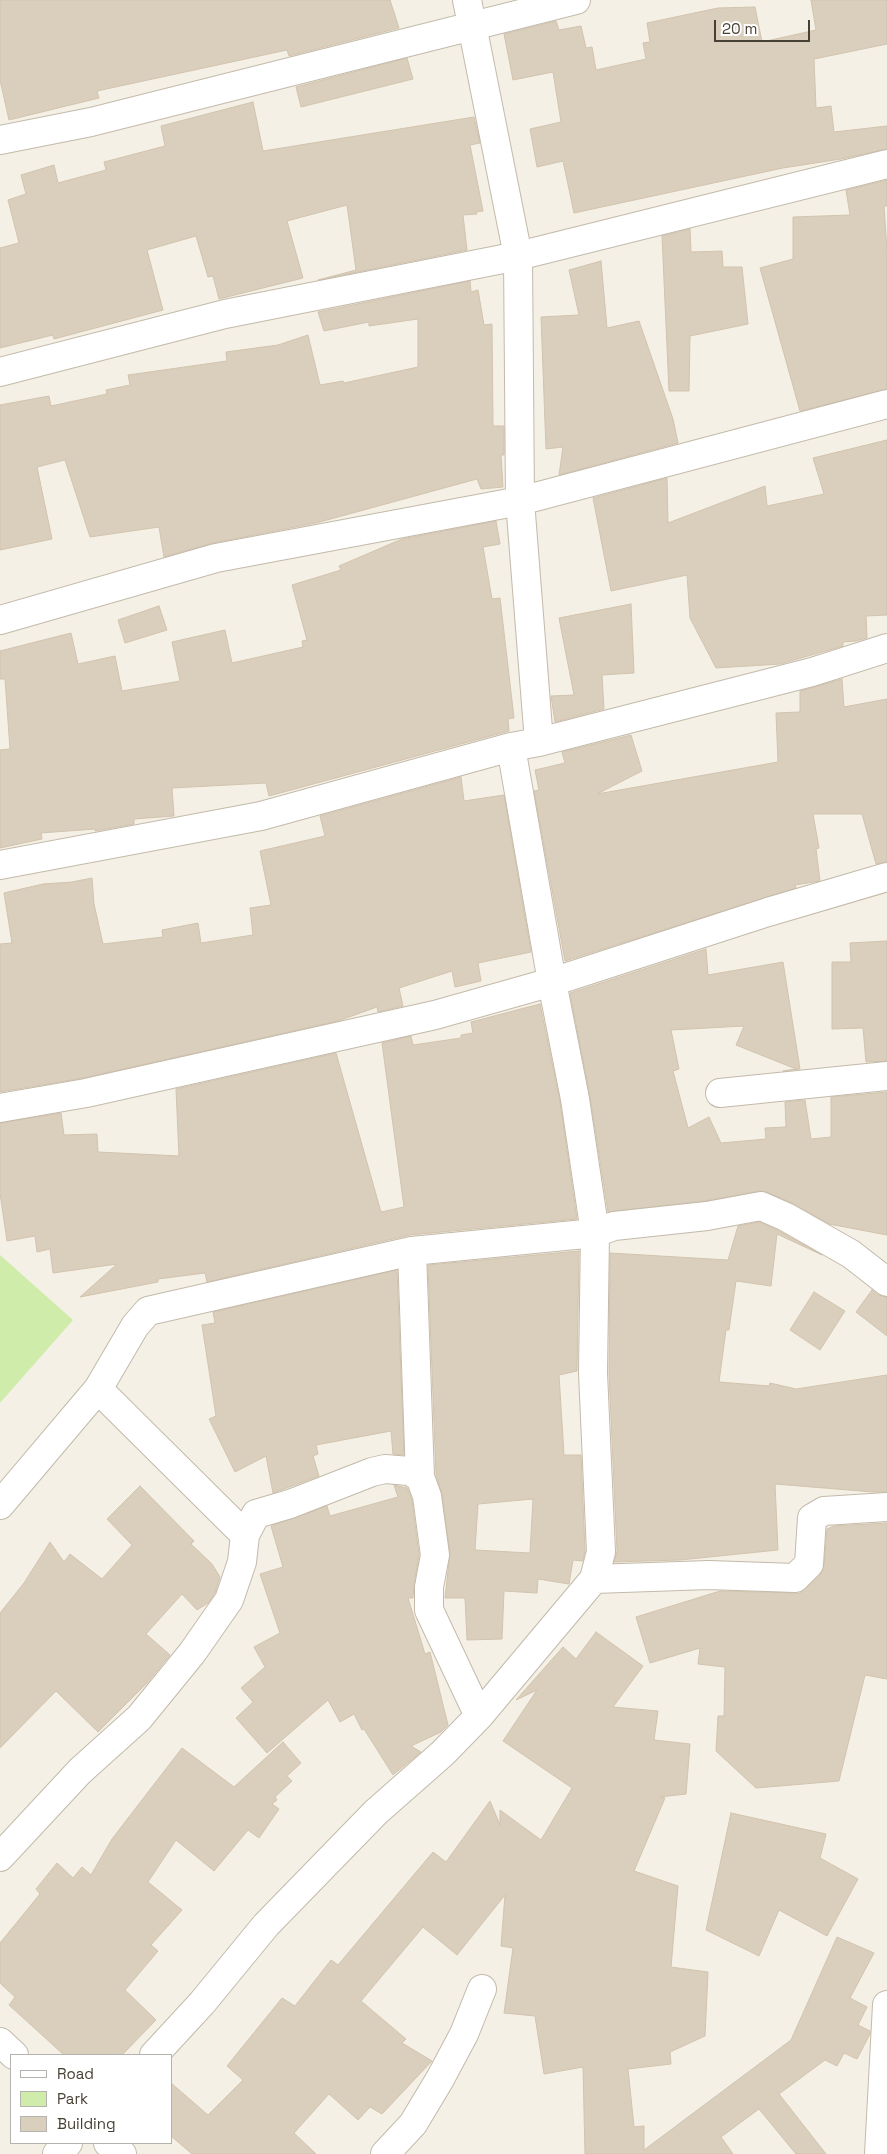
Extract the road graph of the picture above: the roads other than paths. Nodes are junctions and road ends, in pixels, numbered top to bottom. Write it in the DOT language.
graph roads {
  1 [pos="576,0"];
  2 [pos="470,13"];
  3 [pos="0,140"];
  4 [pos="887,164"];
  5 [pos="518,256"];
  6 [pos="0,372"];
  7 [pos="887,404"];
  8 [pos="520,501"];
  9 [pos="0,620"];
  10 [pos="887,648"];
  11 [pos="539,742"];
  12 [pos="511,747"];
  13 [pos="0,865"];
  14 [pos="887,877"];
  15 [pos="552,982"];
  16 [pos="887,1076"];
  17 [pos="720,1093"];
  18 [pos="0,1108"];
  19 [pos="595,1233"];
  20 [pos="412,1251"];
  21 [pos="887,1282"];
  22 [pos="98,1389"];
  23 [pos="420,1477"];
  24 [pos="0,1505"];
  25 [pos="887,1507"];
  26 [pos="245,1535"];
  27 [pos="594,1579"];
  28 [pos="479,1716"];
  29 [pos="0,1857"];
  30 [pos="482,1989"];
  31 [pos="887,2005"];
  32 [pos="0,2042"];
  33 [pos="13,2054"];
  34 [pos="155,2054"];
  35 [pos="67,2144"];
  36 [pos="109,2144"];
  37 [pos="57,2154"];
  38 [pos="122,2154"];
  39 [pos="385,2154"];
  40 [pos="879,2154"];
  1 -- 2 [label="street"];
  2 -- 3 [label="street"];
  2 -- 5 [label="street"];
  4 -- 5 [label="street"];
  5 -- 6 [label="street"];
  5 -- 8 [label="street"];
  7 -- 8 [label="street"];
  8 -- 9 [label="street"];
  8 -- 11 [label="street"];
  10 -- 11 [label="street"];
  11 -- 12 [label="street"];
  12 -- 13 [label="street"];
  12 -- 15 [label="street"];
  14 -- 15 [label="street"];
  15 -- 18 [label="street"];
  15 -- 19 [label="street"];
  16 -- 17 [label="street"];
  19 -- 20 [label="street"];
  19 -- 21 [label="street"];
  19 -- 27 [label="street"];
  20 -- 22 [label="street"];
  20 -- 23 [label="street"];
  22 -- 24 [label="street"];
  22 -- 26 [label="street"];
  23 -- 26 [label="street"];
  23 -- 28 [label="street"];
  25 -- 27 [label="street"];
  26 -- 29 [label="street"];
  27 -- 28 [label="street"];
  28 -- 34 [label="street"];
  30 -- 39 [label="street"];
  31 -- 40 [label="street"];
  32 -- 33 [label="street"];
  35 -- 37 [label="street"];
  36 -- 38 [label="street"];
}
